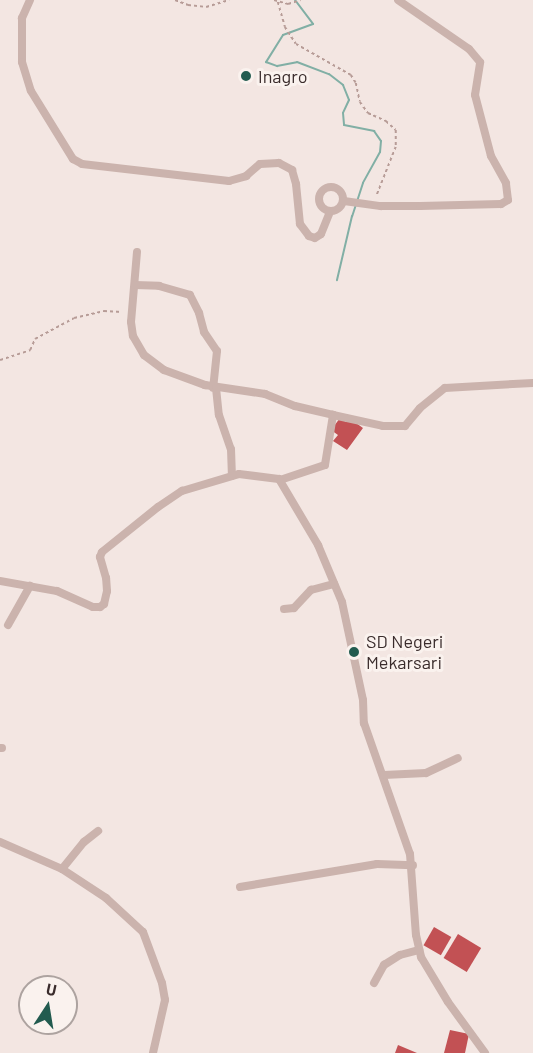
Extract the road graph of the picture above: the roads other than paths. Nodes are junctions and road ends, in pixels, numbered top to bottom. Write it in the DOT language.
graph roads {
  1 [pos="30,0"];
  2 [pos="399,0"];
  3 [pos="346,202"];
  4 [pos="330,212"];
  5 [pos="137,252"];
  6 [pos="135,285"];
  7 [pos="533,383"];
  8 [pos="214,388"];
  9 [pos="333,415"];
  10 [pos="232,476"];
  11 [pos="280,480"];
  12 [pos="0,581"];
  13 [pos="334,584"];
  14 [pos="30,586"];
  15 [pos="284,609"];
  16 [pos="8,625"];
  17 [pos="458,758"];
  18 [pos="384,775"];
  19 [pos="98,831"];
  20 [pos="0,842"];
  21 [pos="413,865"];
  22 [pos="62,869"];
  23 [pos="240,887"];
  24 [pos="419,950"];
  25 [pos="374,983"];
  26 [pos="153,1053"];
  27 [pos="485,1053"];
  1 -- 4 [label="street"];
  2 -- 3 [label="street"];
  3 -- 4 [label="street"];
  3 -- 4 [label="street"];
  5 -- 6 [label="street"];
  6 -- 8 [label="street"];
  6 -- 8 [label="street"];
  7 -- 9 [label="street"];
  8 -- 9 [label="street"];
  8 -- 10 [label="street"];
  9 -- 11 [label="street"];
  10 -- 11 [label="street"];
  10 -- 14 [label="street"];
  11 -- 13 [label="street"];
  12 -- 14 [label="street"];
  13 -- 15 [label="street"];
  13 -- 18 [label="street"];
  14 -- 16 [label="street"];
  17 -- 18 [label="street"];
  18 -- 21 [label="street"];
  19 -- 22 [label="street"];
  20 -- 22 [label="street"];
  21 -- 23 [label="street"];
  21 -- 24 [label="street"];
  22 -- 26 [label="street"];
  24 -- 25 [label="street"];
  24 -- 27 [label="street"];
}
